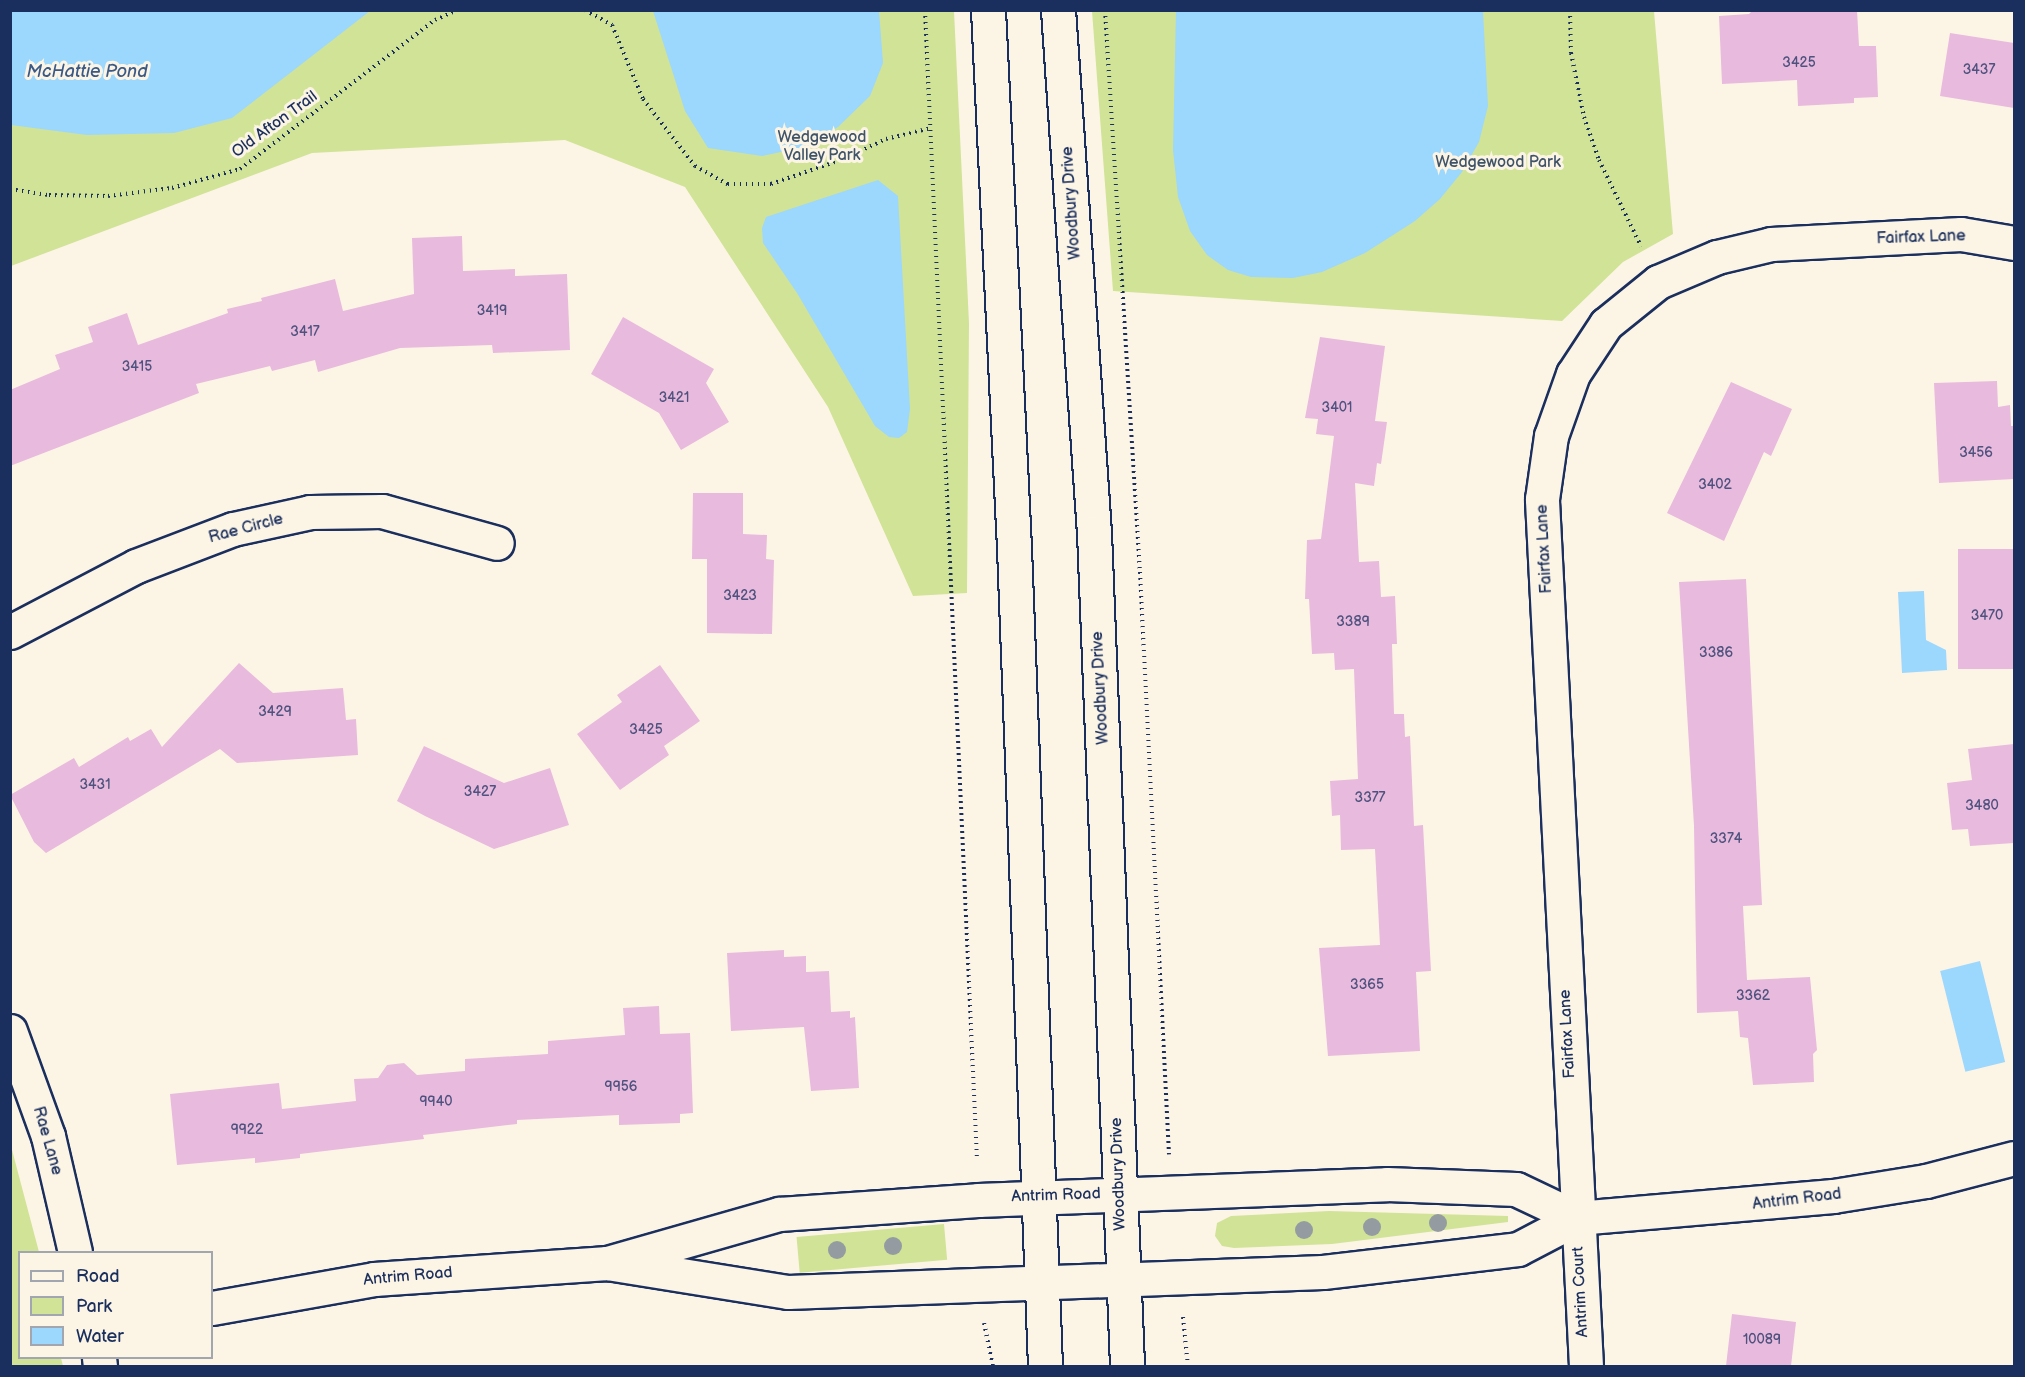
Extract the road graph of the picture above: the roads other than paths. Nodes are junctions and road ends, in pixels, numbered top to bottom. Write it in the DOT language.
graph roads {
  1 [pos="988,10"];
  2 [pos="1058,10"];
  3 [pos="2014,243"];
  4 [pos="497,543"];
  5 [pos="10,633"];
  6 [pos="10,1031"];
  7 [pos="2014,1158"];
  8 [pos="1119,1194"];
  9 [pos="1040,1197"];
  10 [pos="1577,1218"];
  11 [pos="75,1251"];
  12 [pos="607,1263"];
  13 [pos="1123,1281"];
  14 [pos="1042,1285"];
  15 [pos="213,1308"];
  16 [pos="1045,1366"];
  17 [pos="1126,1366"];
  18 [pos="1586,1366"];
  1 -- 9 [label="street"];
  2 -- 8 [label="street, Woodbury Drive"];
  3 -- 10 [label="street, Fairfax Lane"];
  4 -- 5 [label="street, Rae Circle"];
  6 -- 11 [label="street, Rae Lane"];
  7 -- 10 [label="street, Antrim Road"];
  8 -- 9 [label="street, Antrim Road"];
  8 -- 10 [label="street, Antrim Road"];
  8 -- 13 [label="street, Woodbury Drive"];
  9 -- 12 [label="street, Antrim Road"];
  9 -- 14 [label="street"];
  10 -- 13 [label="street, Antrim Road"];
  10 -- 18 [label="street, Antrim Court"];
  12 -- 14 [label="street, Antrim Road"];
  12 -- 15 [label="street, Antrim Road"];
  13 -- 14 [label="street, Antrim Road"];
  13 -- 17 [label="street, Woodbury Drive"];
  14 -- 16 [label="street"];
}
